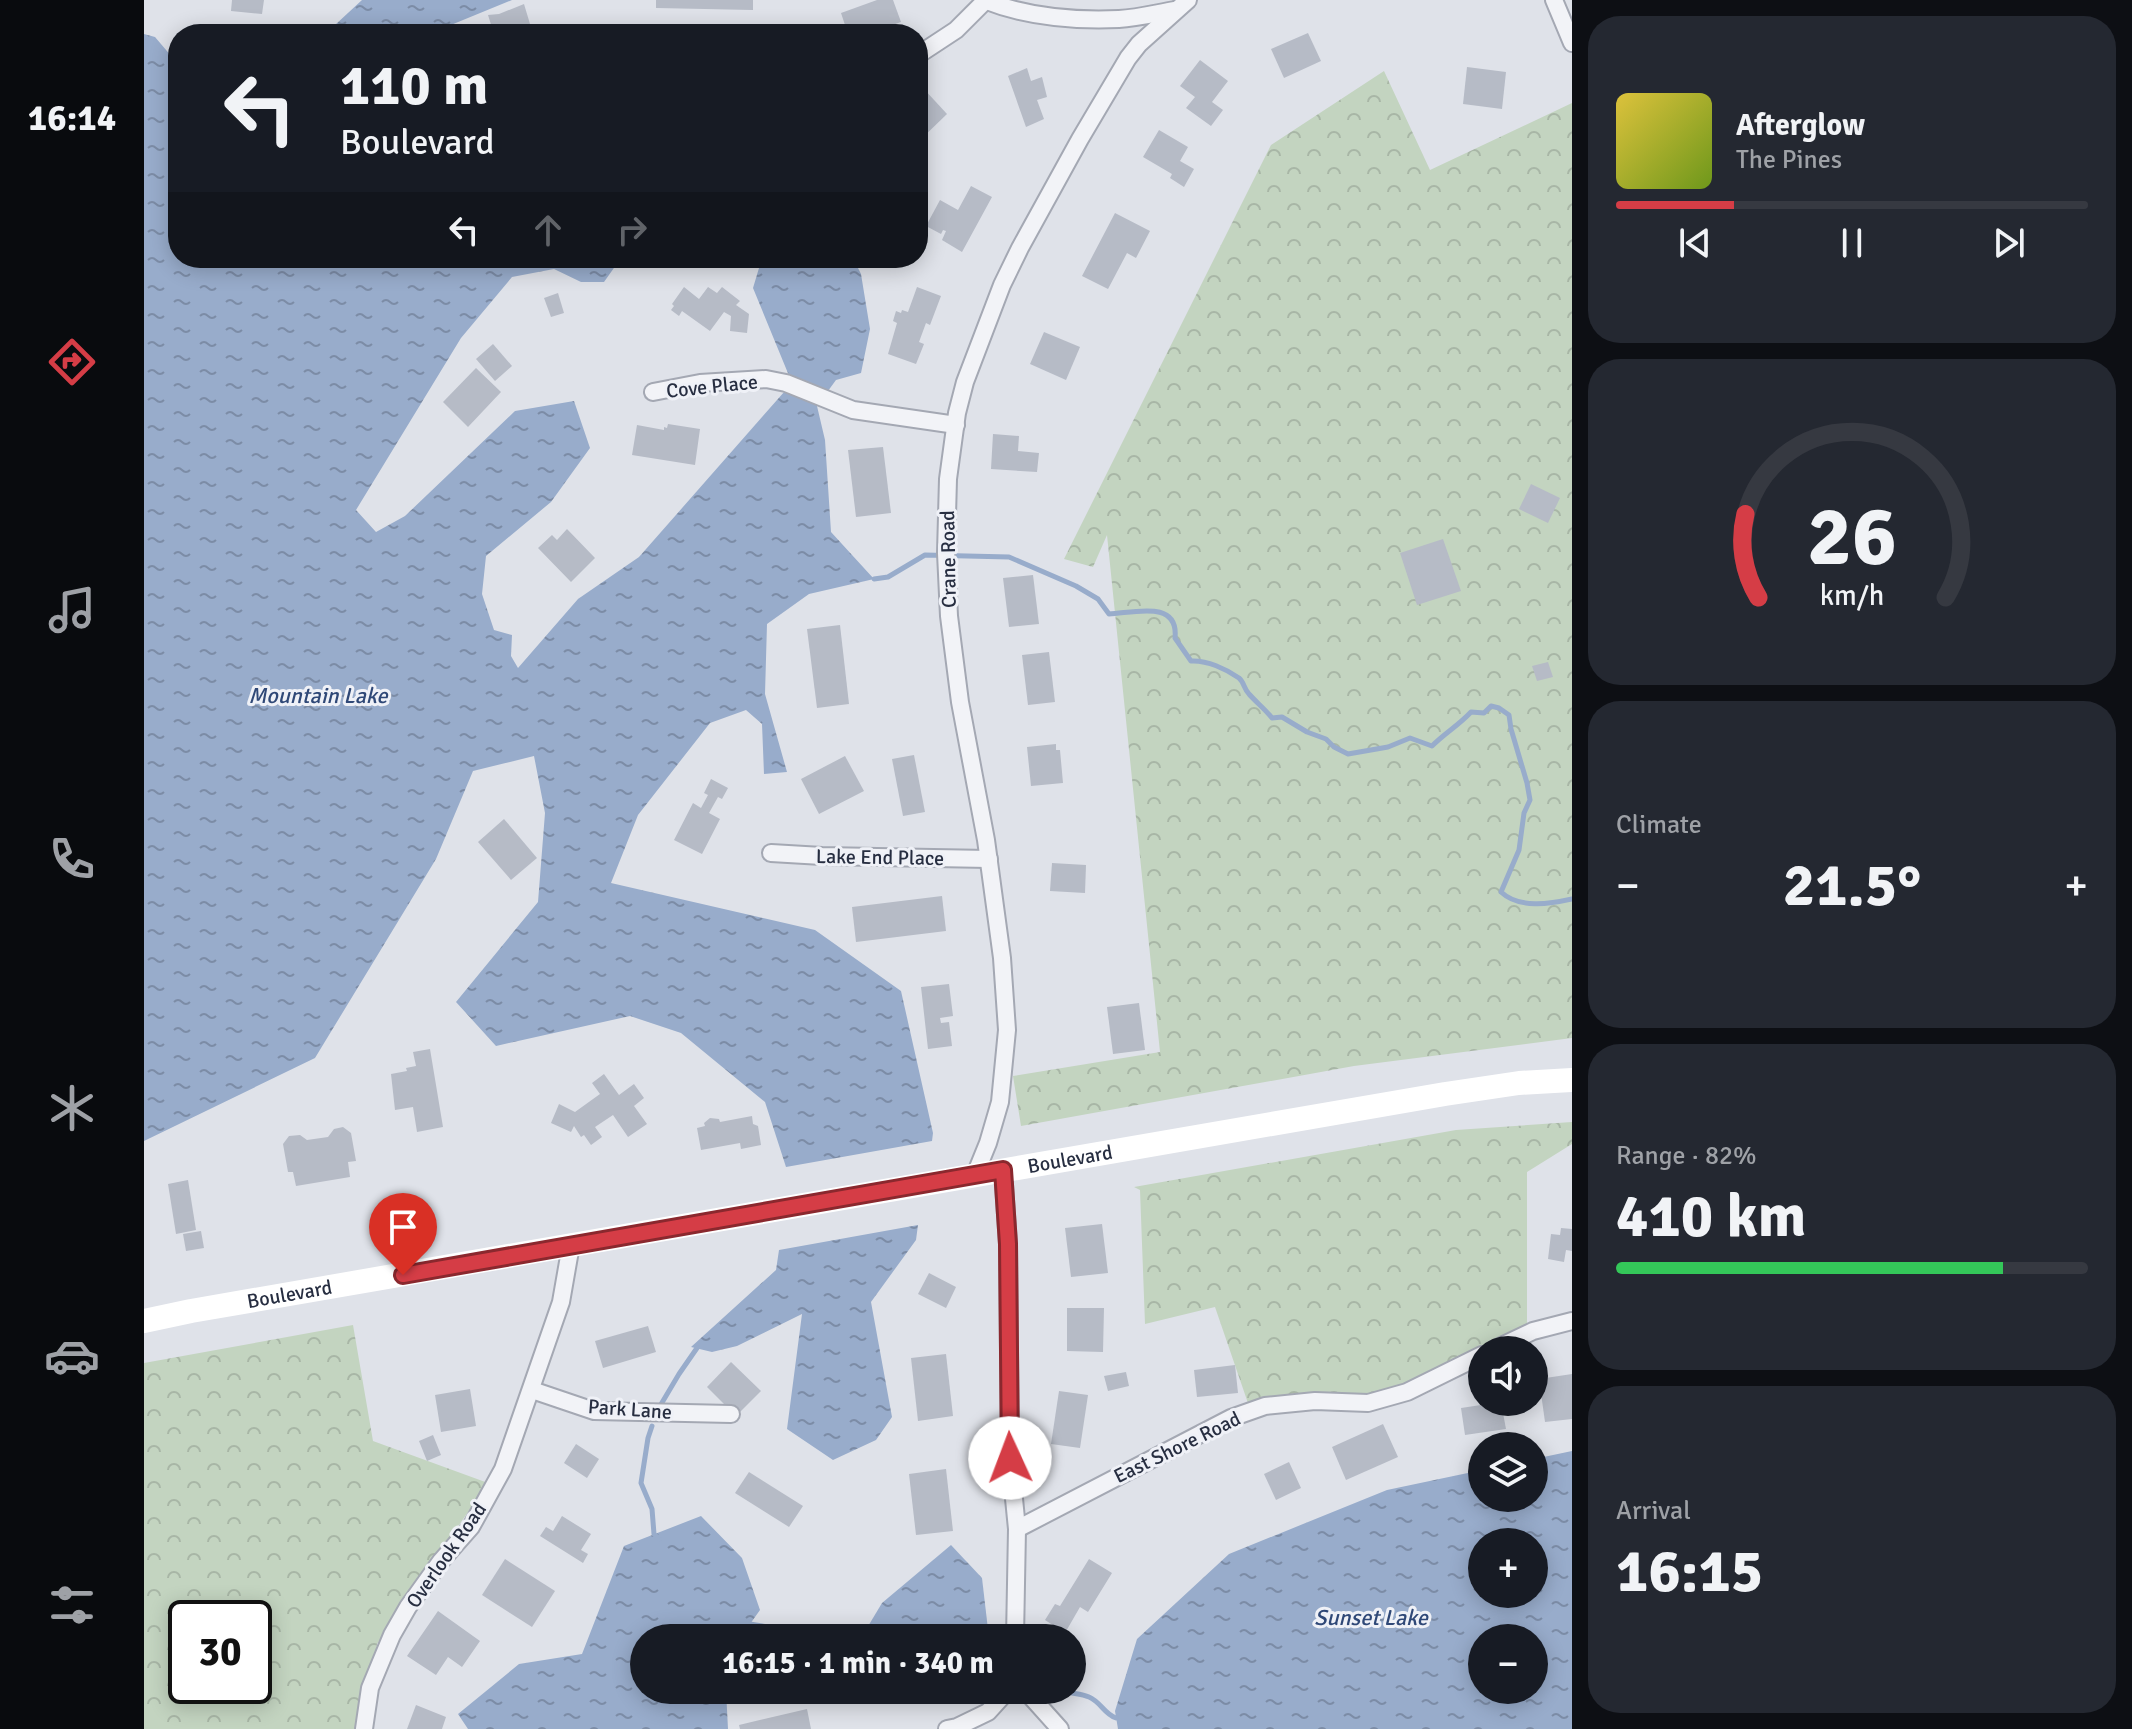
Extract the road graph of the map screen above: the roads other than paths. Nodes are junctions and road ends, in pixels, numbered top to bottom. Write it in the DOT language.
graph roads {
  1 [pos="984,0"];
  2 [pos="1554,0"];
  3 [pos="1182,5"];
  4 [pos="1572,43"];
  5 [pos="928,48"];
  6 [pos="653,392"];
  7 [pos="956,425"];
  8 [pos="771,853"];
  9 [pos="989,859"];
  10 [pos="1572,1080"];
  11 [pos="1003,1170"];
  12 [pos="975,1175"];
  13 [pos="571,1245"];
  14 [pos="144,1321"];
  15 [pos="1572,1321"];
  16 [pos="1522,1336"];
  17 [pos="1468,1362"];
  18 [pos="532,1390"];
  19 [pos="731,1414"];
  20 [pos="1017,1529"];
  21 [pos="1015,1624"];
  22 [pos="995,1704"];
  23 [pos="1038,1704"];
  24 [pos="364,1729"];
  25 [pos="947,1729"];
  26 [pos="1060,1729"];
  1 -- 3 [label="street"];
  1 -- 5 [label="street"];
  2 -- 4 [label="street"];
  3 -- 7 [label="street, Crane Road"];
  6 -- 7 [label="street, Cove Place"];
  7 -- 9 [label="street, Crane Road"];
  8 -- 9 [label="street, Lake End Place"];
  9 -- 12 [label="street, Crane Road"];
  10 -- 11 [label="main road, Boulevard"];
  11 -- 12 [label="main road, Boulevard"];
  11 -- 20 [label="street"];
  12 -- 13 [label="main road, Boulevard"];
  13 -- 14 [label="main road, Boulevard"];
  13 -- 18 [label="street, Overlook Road"];
  15 -- 16 [label="street"];
  17 -- 20 [label="street, East Shore Road"];
  18 -- 19 [label="street, Park Lane"];
  18 -- 24 [label="street, Overlook Road"];
  20 -- 21 [label="street"];
  22 -- 25 [label="street"];
  23 -- 26 [label="street"];
}
